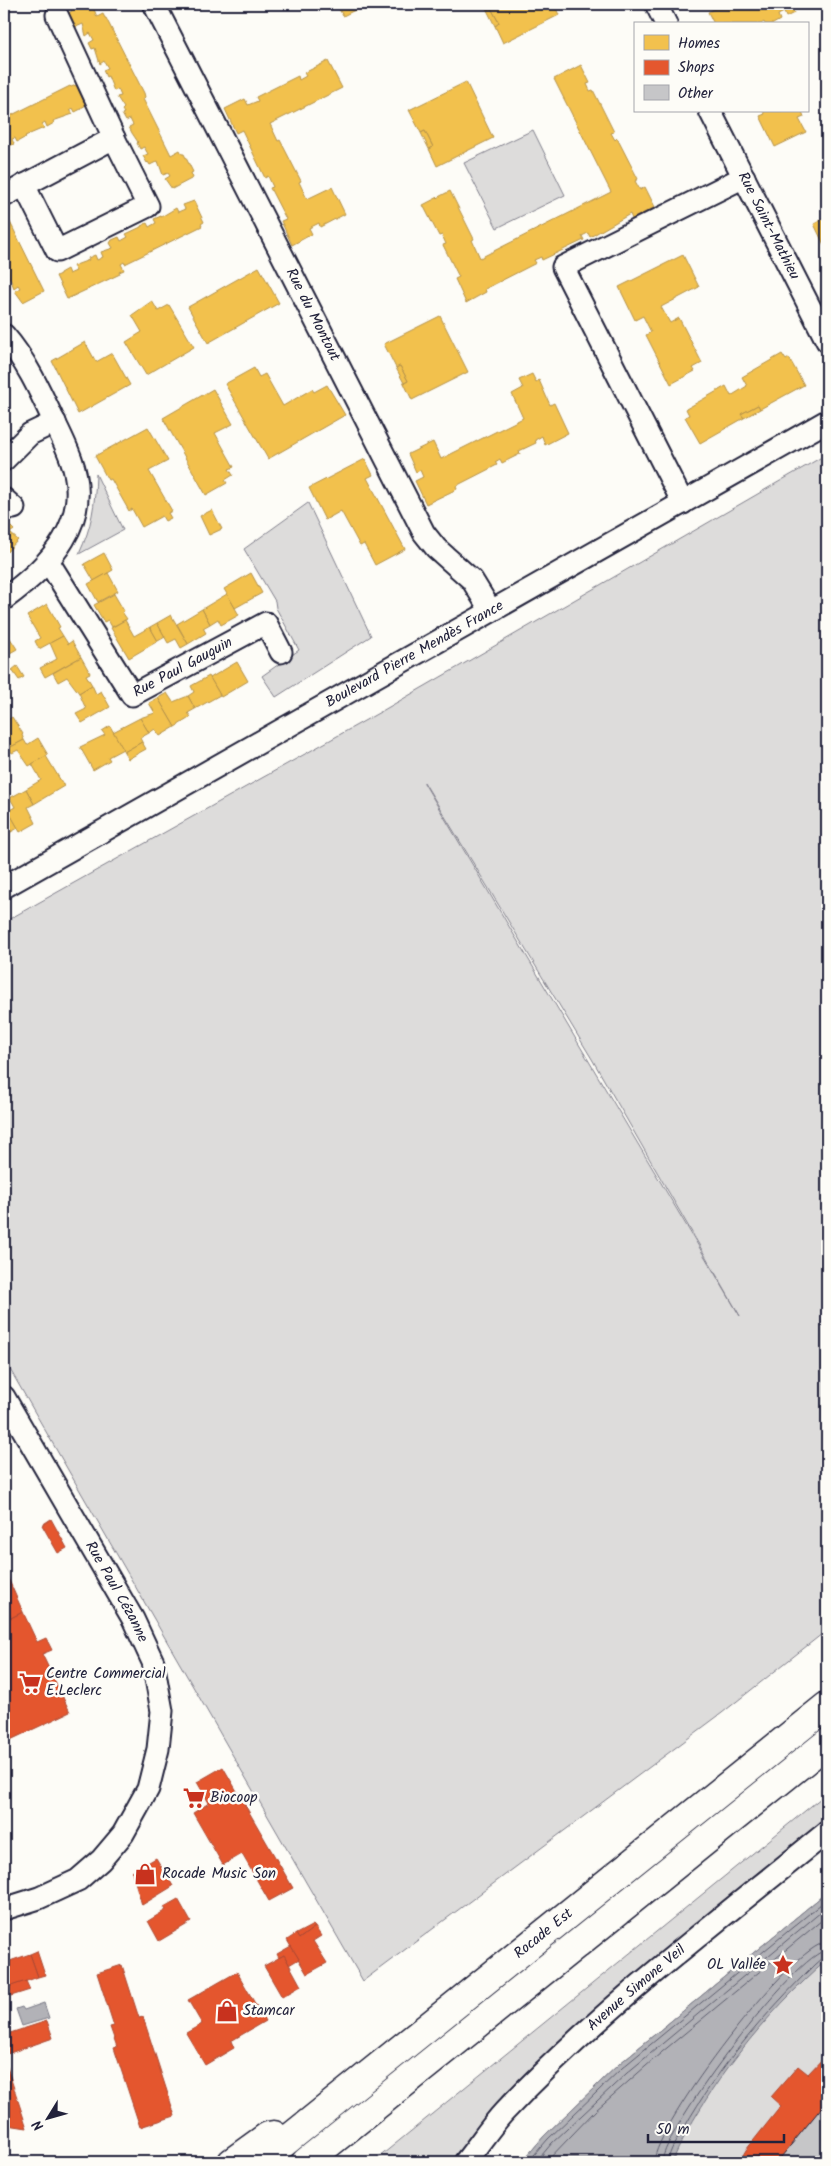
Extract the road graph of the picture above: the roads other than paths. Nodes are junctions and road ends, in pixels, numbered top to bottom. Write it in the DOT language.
graph roads {
  1 [pos="154,4"];
  2 [pos="656,4"];
  3 [pos="57,15"];
  4 [pos="665,22"];
  5 [pos="711,112"];
  6 [pos="114,138"];
  7 [pos="744,177"];
  8 [pos="24,185"];
  9 [pos="4,196"];
  10 [pos="4,335"];
  11 [pos="827,341"];
  12 [pos="827,421"];
  13 [pos="54,422"];
  14 [pos="4,460"];
  15 [pos="683,503"];
  16 [pos="48,561"];
  17 [pos="4,599"];
  18 [pos="491,611"];
  19 [pos="281,652"];
  20 [pos="4,887"];
  21 [pos="4,1397"];
  22 [pos="827,1706"];
  23 [pos="827,1743"];
  24 [pos="827,1832"];
  25 [pos="4,1909"];
  26 [pos="299,2131"];
  27 [pos="232,2162"];
  28 [pos="260,2162"];
  29 [pos="306,2162"];
  30 [pos="465,2162"];
  1 -- 18 [label="street, Rue du Montout"];
  2 -- 4 [label="street"];
  3 -- 6 [label="street"];
  5 -- 7 [label="street, Rue Saint-Mathieu"];
  6 -- 8 [label="street"];
  6 -- 8 [label="street"];
  7 -- 11 [label="street, Rue Saint-Mathieu"];
  7 -- 15 [label="street"];
  8 -- 9 [label="street"];
  10 -- 13 [label="street"];
  12 -- 15 [label="street, Boulevard Pierre Mendès France"];
  13 -- 14 [label="street"];
  13 -- 16 [label="street"];
  15 -- 18 [label="street, Boulevard Pierre Mendès France"];
  16 -- 17 [label="street"];
  16 -- 19 [label="street, Rue Paul Gauguin"];
  18 -- 20 [label="street, Boulevard Pierre Mendès France"];
  21 -- 25 [label="street, Rue Paul Cézanne"];
  22 -- 26 [label="highway, Rocade Est"];
  23 -- 29 [label="highway, Rocade Est"];
  24 -- 30 [label="street, Avenue Simone Veil"];
  26 -- 27 [label="highway"];
  26 -- 28 [label="highway, Rocade Est"];
}
